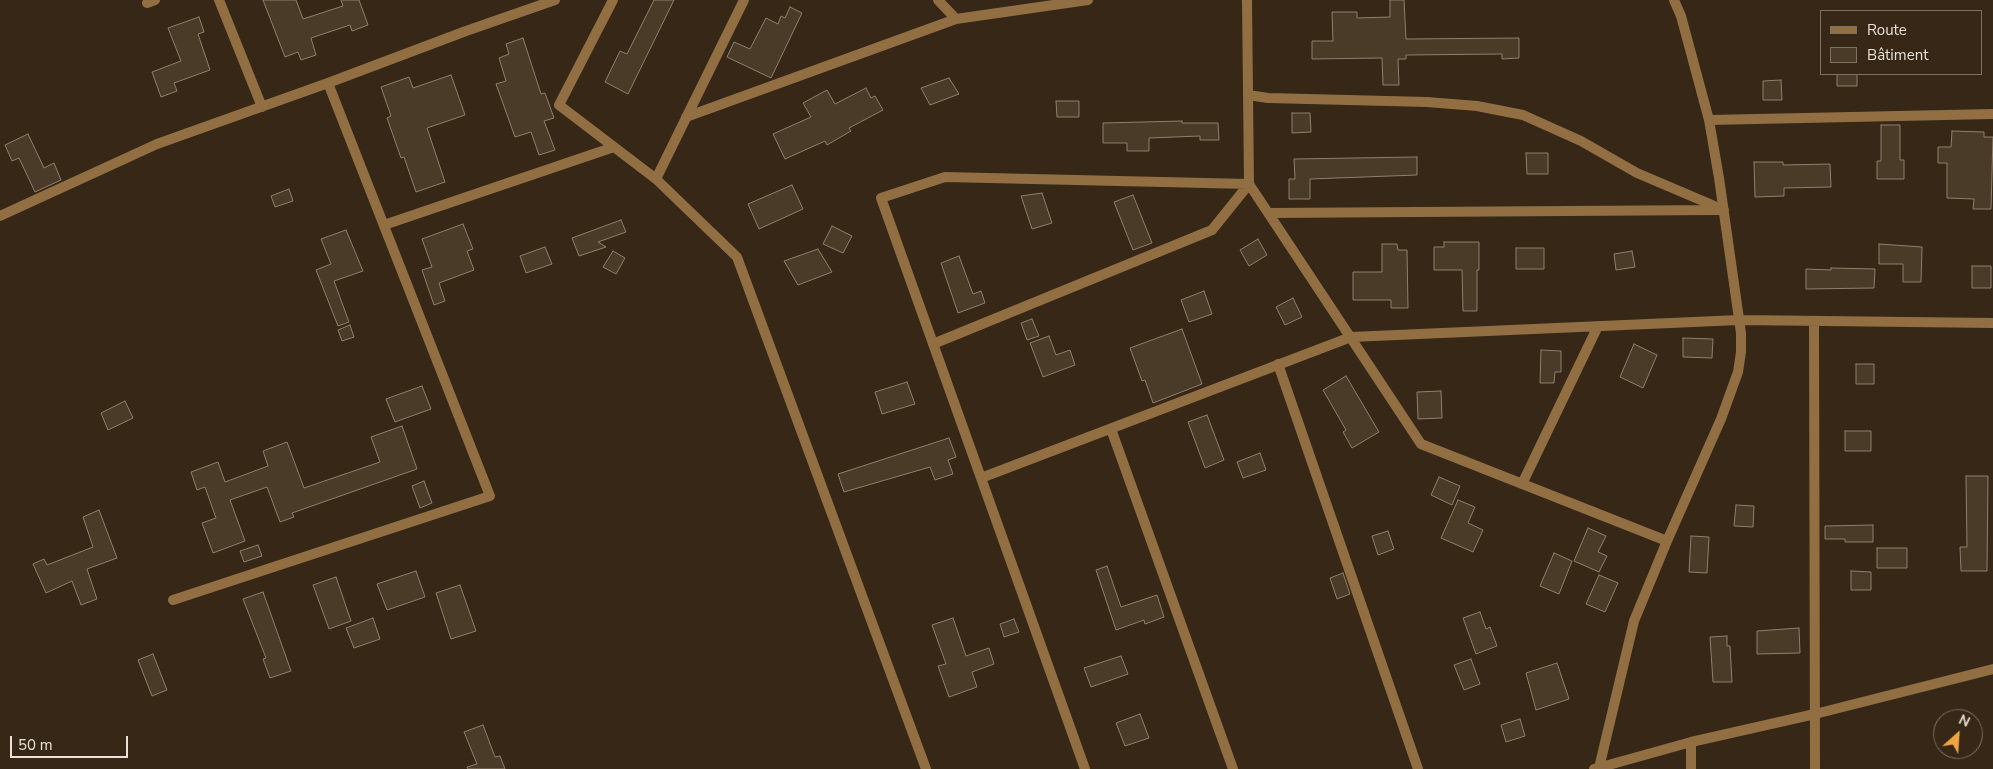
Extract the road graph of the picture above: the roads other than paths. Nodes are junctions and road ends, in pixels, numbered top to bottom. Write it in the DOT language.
graph roads {
  1 [pos="219,0"];
  2 [pos="555,0"];
  3 [pos="613,0"];
  4 [pos="744,0"];
  5 [pos="938,0"];
  6 [pos="1088,0"];
  7 [pos="1247,0"];
  8 [pos="1674,0"];
  9 [pos="956,19"];
  10 [pos="328,84"];
  11 [pos="1248,94"];
  12 [pos="262,107"];
  13 [pos="1993,114"];
  14 [pos="686,118"];
  15 [pos="1709,120"];
  16 [pos="614,147"];
  17 [pos="656,178"];
  18 [pos="1249,184"];
  19 [pos="1724,210"];
  20 [pos="1268,213"];
  21 [pos="0,216"];
  22 [pos="384,225"];
  23 [pos="1739,320"];
  24 [pos="1814,321"];
  25 [pos="1993,323"];
  26 [pos="1598,326"];
  27 [pos="1351,337"];
  28 [pos="933,344"];
  29 [pos="1278,364"];
  30 [pos="1111,429"];
  31 [pos="981,478"];
  32 [pos="1522,484"];
  33 [pos="1666,541"];
  34 [pos="173,600"];
  35 [pos="1993,669"];
  36 [pos="1815,714"];
  37 [pos="1691,742"];
  38 [pos="1596,768"];
  39 [pos="926,769"];
  40 [pos="1084,769"];
  41 [pos="1233,769"];
  42 [pos="1418,769"];
  43 [pos="1691,769"];
  44 [pos="1815,769"];
  1 -- 12 [label="street"];
  2 -- 10 [label="street"];
  3 -- 16 [label="street"];
  4 -- 14 [label="street"];
  5 -- 9 [label="street"];
  6 -- 9 [label="street"];
  7 -- 11 [label="street"];
  8 -- 15 [label="street"];
  9 -- 14 [label="street"];
  10 -- 12 [label="street"];
  10 -- 22 [label="street"];
  11 -- 18 [label="street"];
  11 -- 19 [label="street"];
  12 -- 21 [label="street"];
  13 -- 15 [label="street"];
  14 -- 17 [label="street"];
  15 -- 19 [label="street"];
  16 -- 17 [label="street"];
  16 -- 22 [label="street"];
  17 -- 39 [label="street"];
  18 -- 20 [label="street"];
  18 -- 28 [label="street"];
  18 -- 28 [label="street"];
  19 -- 20 [label="street"];
  19 -- 23 [label="street"];
  20 -- 27 [label="street"];
  22 -- 34 [label="street"];
  23 -- 24 [label="street"];
  23 -- 26 [label="street"];
  23 -- 33 [label="street"];
  24 -- 25 [label="street"];
  24 -- 36 [label="street"];
  26 -- 27 [label="street"];
  26 -- 32 [label="street"];
  27 -- 29 [label="street"];
  27 -- 32 [label="street"];
  28 -- 31 [label="street"];
  29 -- 30 [label="street"];
  29 -- 42 [label="street"];
  30 -- 31 [label="street"];
  30 -- 41 [label="street"];
  31 -- 40 [label="street"];
  32 -- 33 [label="street"];
  33 -- 38 [label="street"];
  35 -- 36 [label="street"];
  36 -- 37 [label="street"];
  36 -- 44 [label="street"];
  37 -- 38 [label="street"];
  37 -- 43 [label="street"];
}
